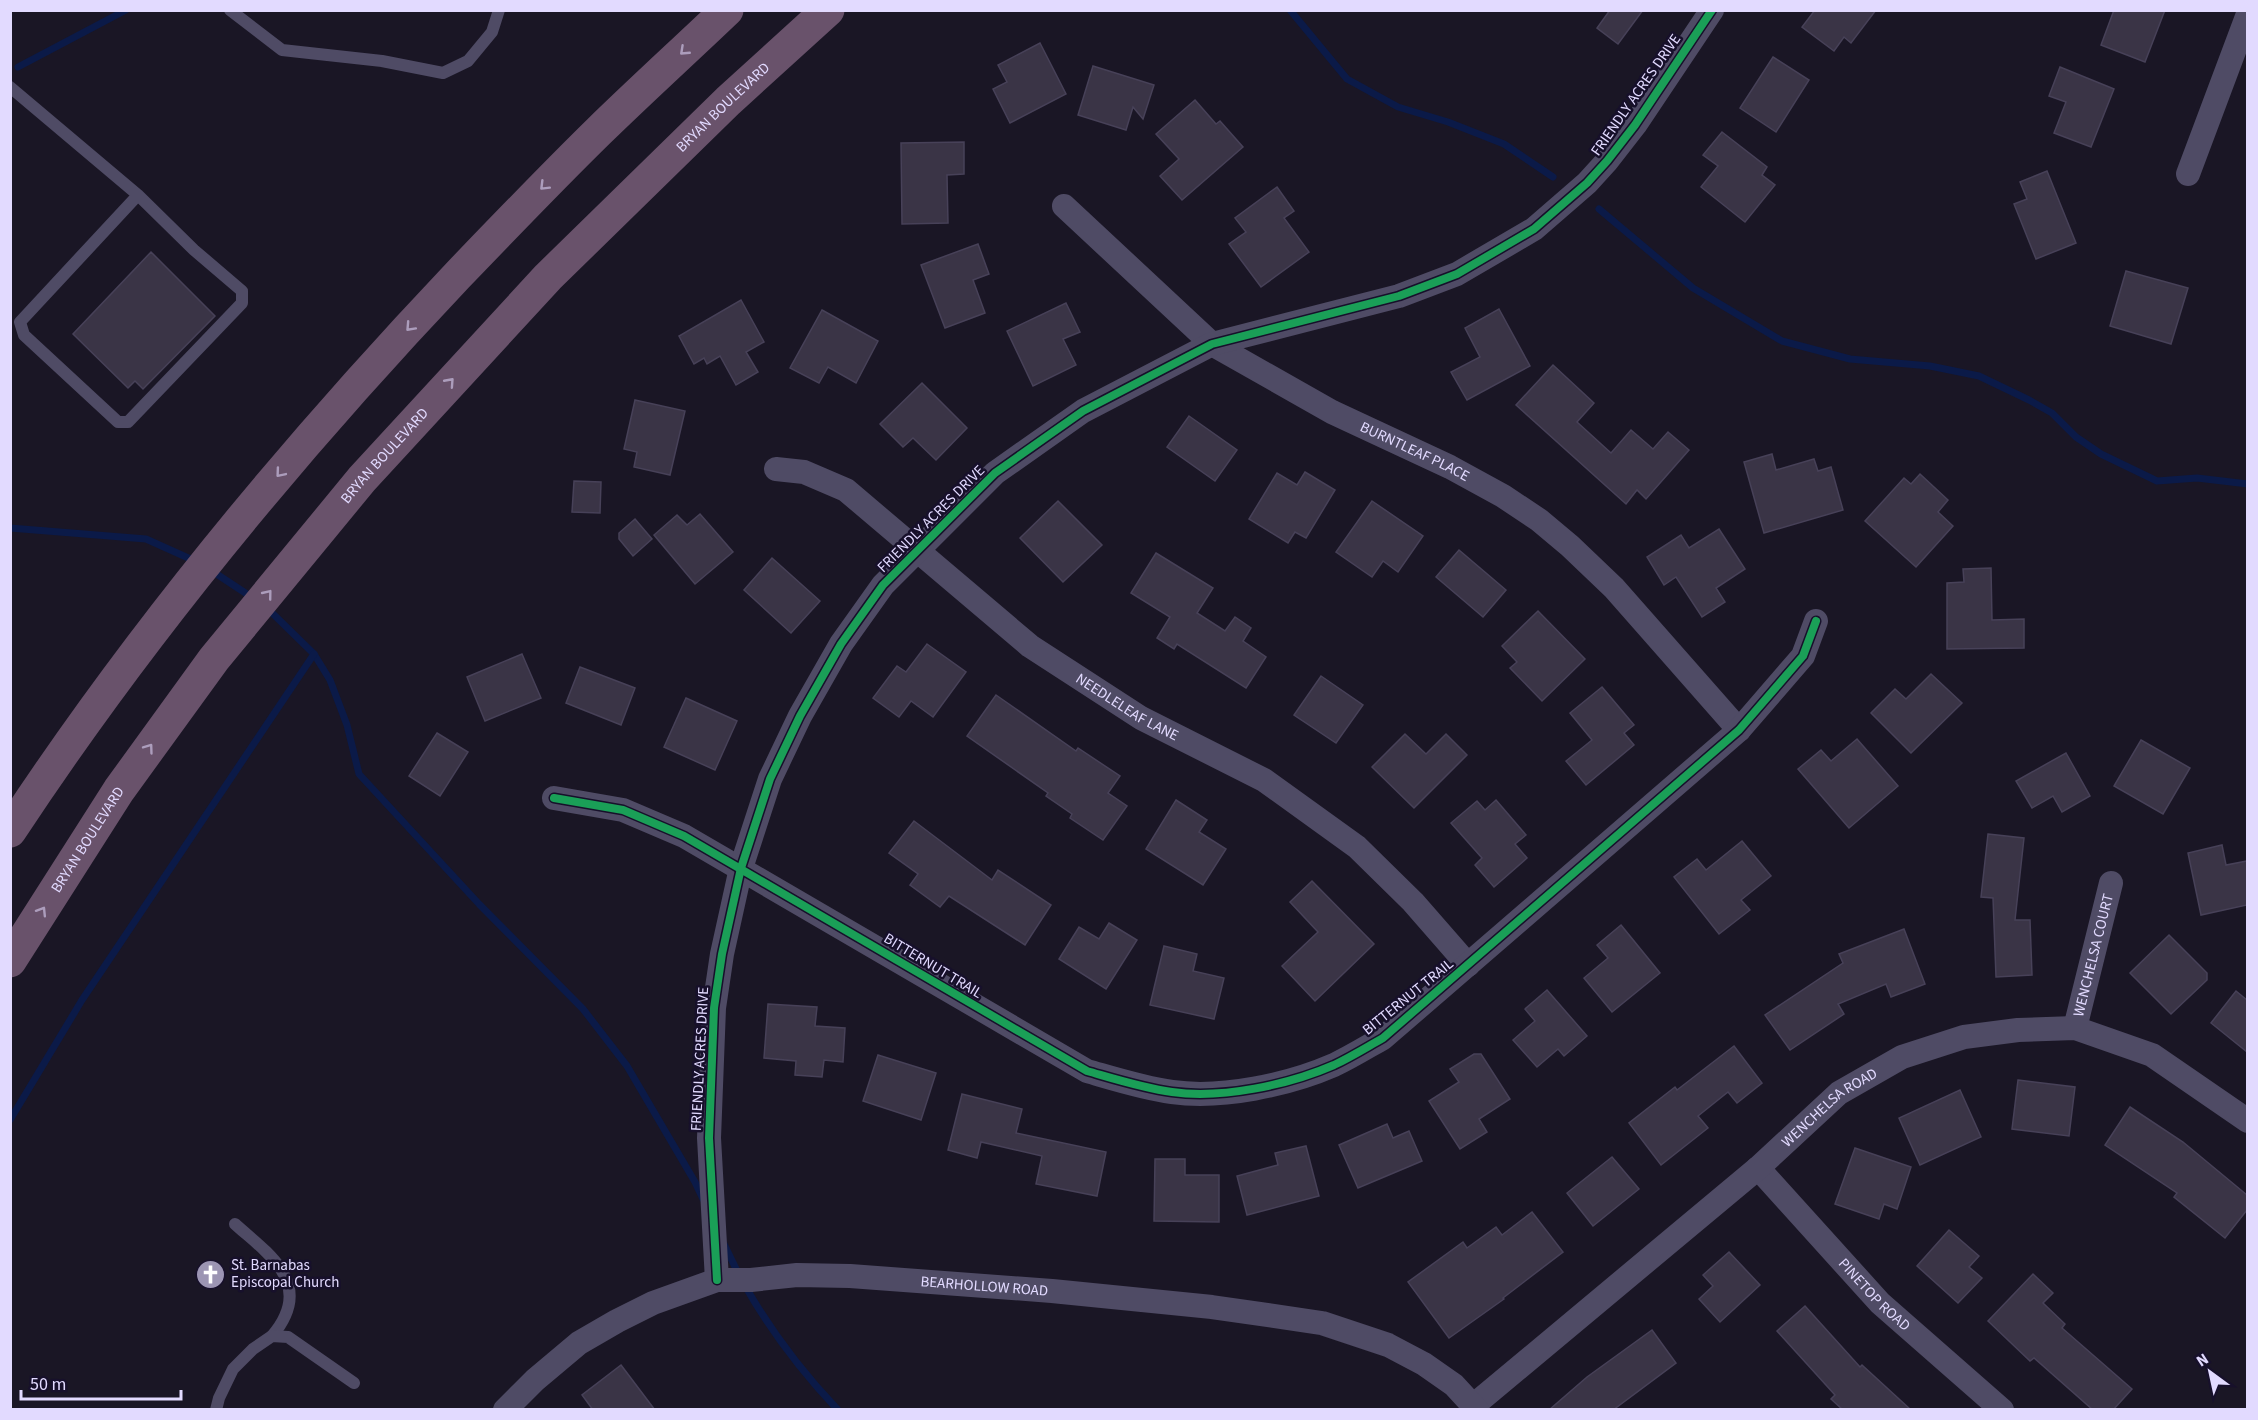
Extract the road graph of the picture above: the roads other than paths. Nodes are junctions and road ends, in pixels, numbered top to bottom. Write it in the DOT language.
graph roads {
  1 [pos="230,10"];
  2 [pos="499,10"];
  3 [pos="727,10"];
  4 [pos="828,10"];
  5 [pos="1712,10"];
  6 [pos="2247,14"];
  7 [pos="10,87"];
  8 [pos="2188,174"];
  9 [pos="138,195"];
  10 [pos="1064,206"];
  11 [pos="1212,344"];
  12 [pos="776,469"];
  13 [pos="917,549"];
  14 [pos="1816,621"];
  15 [pos="1739,730"];
  16 [pos="554,798"];
  17 [pos="10,831"];
  18 [pos="741,868"];
  19 [pos="2111,883"];
  20 [pos="10,961"];
  21 [pos="1468,965"];
  22 [pos="2075,1028"];
  23 [pos="2247,1121"];
  24 [pos="1758,1168"];
  25 [pos="235,1224"];
  26 [pos="717,1280"];
  27 [pos="272,1336"];
  28 [pos="354,1383"];
  29 [pos="1475,1407"];
  30 [pos="216,1410"];
  31 [pos="506,1410"];
  32 [pos="2002,1410"];
  1 -- 2 [label="lane"];
  3 -- 17 [label="highway, one-way"];
  20 -- 4 [label="highway, BRYAN BOULEVARD, one-way"];
  5 -- 11 [label="street, FRIENDLY ACRES DRIVE"];
  6 -- 8 [label="street"];
  7 -- 9 [label="lane"];
  9 -- 9 [label="lane"];
  10 -- 11 [label="street, BURNTLEAF PLACE"];
  11 -- 13 [label="street, FRIENDLY ACRES DRIVE"];
  11 -- 15 [label="street, BURNTLEAF PLACE"];
  12 -- 13 [label="street, NEEDLELEAF LANE"];
  13 -- 18 [label="street, FRIENDLY ACRES DRIVE"];
  13 -- 21 [label="street, NEEDLELEAF LANE"];
  14 -- 15 [label="street, BITTERNUT TRAIL"];
  15 -- 21 [label="street, BITTERNUT TRAIL"];
  16 -- 18 [label="street, BITTERNUT TRAIL"];
  18 -- 21 [label="street, BITTERNUT TRAIL"];
  18 -- 26 [label="street, FRIENDLY ACRES DRIVE"];
  19 -- 22 [label="street, WENCHELSA COURT"];
  22 -- 23 [label="street, WENCHELSA ROAD"];
  22 -- 24 [label="street, WENCHELSA ROAD"];
  24 -- 29 [label="street, WENCHELSA ROAD"];
  24 -- 32 [label="street, PINETOP ROAD"];
  25 -- 27 [label="lane"];
  26 -- 29 [label="street, BEARHOLLOW ROAD"];
  26 -- 31 [label="street, BEARHOLLOW ROAD"];
  27 -- 28 [label="lane"];
  27 -- 30 [label="lane"];
}
